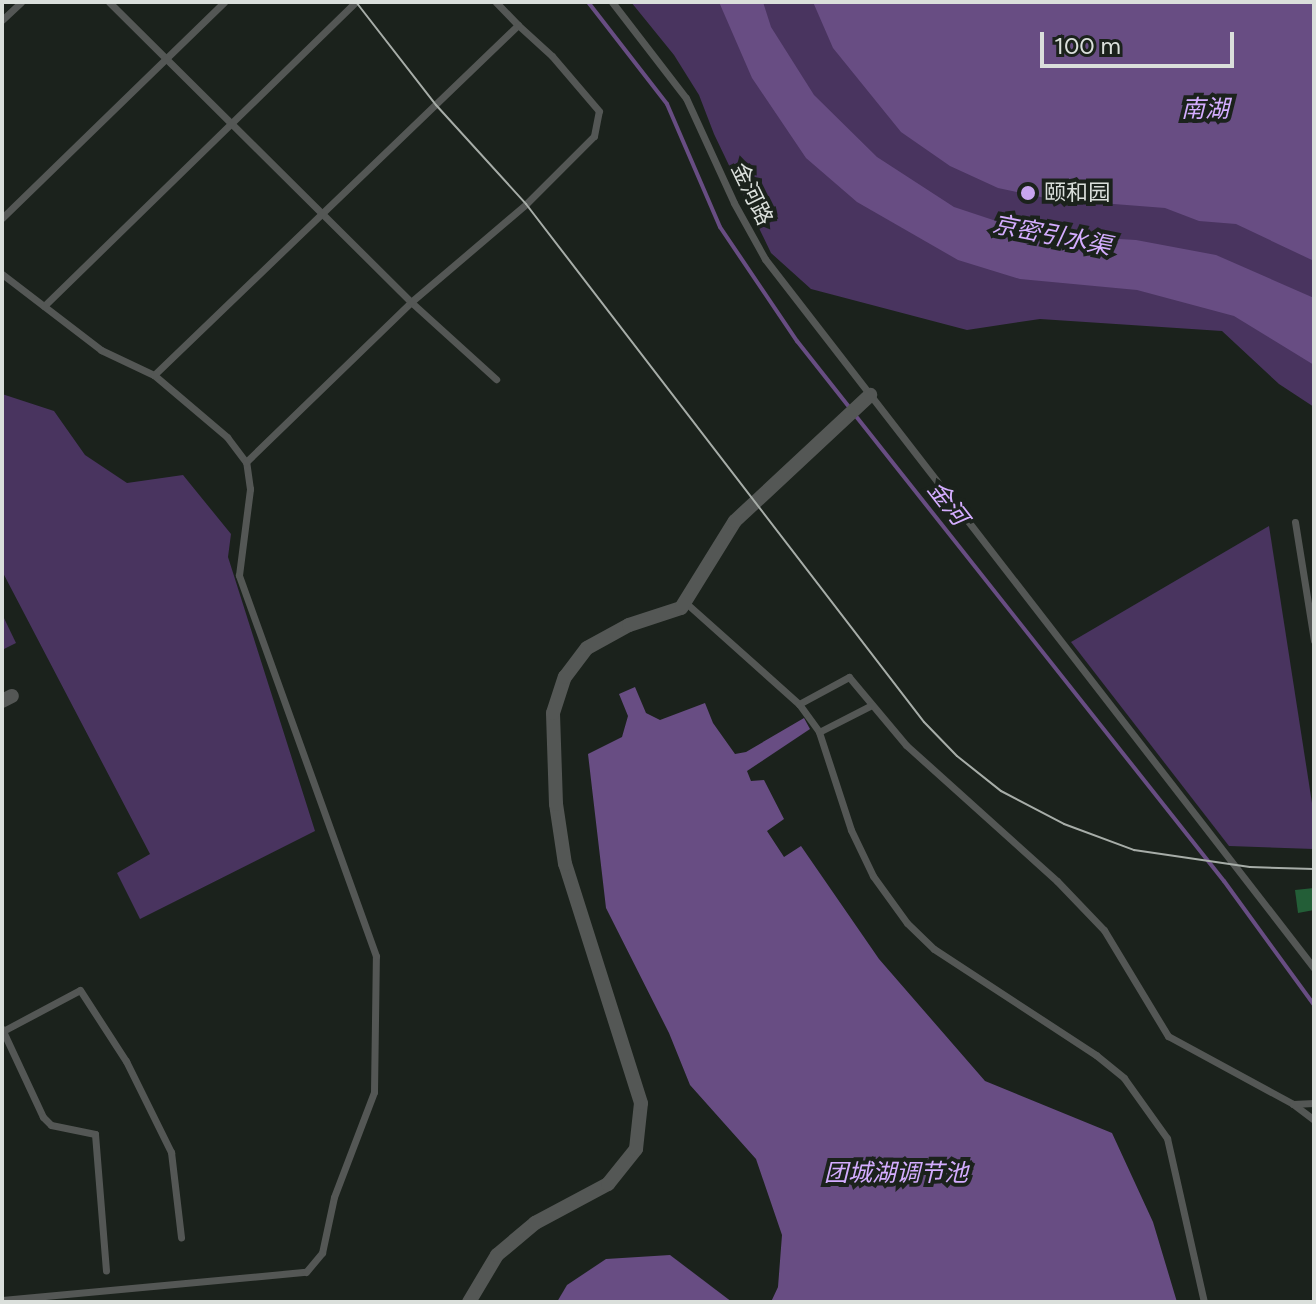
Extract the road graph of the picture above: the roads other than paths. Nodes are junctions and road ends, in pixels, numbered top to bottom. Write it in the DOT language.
graph roads {
  1 [pos="21,2"];
  2 [pos="109,2"];
  3 [pos="224,2"];
  4 [pos="356,2"];
  5 [pos="496,2"];
  6 [pos="612,2"];
  7 [pos="2,20"];
  8 [pos="518,25"];
  9 [pos="166,58"];
  10 [pos="233,125"];
  11 [pos="322,214"];
  12 [pos="2,218"];
  13 [pos="2,274"];
  14 [pos="411,302"];
  15 [pos="44,306"];
  16 [pos="154,375"];
  17 [pos="496,379"];
  18 [pos="866,399"];
  19 [pos="246,462"];
  20 [pos="1295,522"];
  21 [pos="686,603"];
  22 [pos="1314,640"];
  23 [pos="799,704"];
  24 [pos="872,705"];
  25 [pos="819,732"];
  26 [pos="1314,968"];
  27 [pos="2,1030"];
  28 [pos="1314,1103"];
  29 [pos="1293,1104"];
  30 [pos="1314,1120"];
  31 [pos="181,1237"];
  32 [pos="106,1271"];
  33 [pos="2,1300"];
  34 [pos="469,1302"];
  35 [pos="1204,1302"];
  1 -- 7 [label="lane"];
  2 -- 9 [label="lane"];
  3 -- 9 [label="lane"];
  4 -- 10 [label="lane"];
  5 -- 8 [label="lane"];
  6 -- 18 [label="lane, 金河路"];
  8 -- 11 [label="lane"];
  8 -- 14 [label="lane"];
  9 -- 10 [label="lane"];
  9 -- 12 [label="lane"];
  10 -- 11 [label="lane"];
  10 -- 15 [label="lane"];
  11 -- 14 [label="lane"];
  11 -- 16 [label="lane"];
  13 -- 15 [label="lane"];
  14 -- 17 [label="lane"];
  14 -- 19 [label="lane"];
  15 -- 16 [label="lane"];
  16 -- 19 [label="lane"];
  18 -- 21 [label="street"];
  18 -- 26 [label="lane, 金河路"];
  19 -- 33 [label="lane"];
  20 -- 22 [label="lane"];
  21 -- 23 [label="lane"];
  21 -- 34 [label="street"];
  23 -- 24 [label="lane"];
  23 -- 25 [label="lane"];
  24 -- 25 [label="lane"];
  24 -- 29 [label="lane"];
  25 -- 35 [label="lane"];
  27 -- 31 [label="lane"];
  27 -- 32 [label="lane"];
  28 -- 29 [label="lane"];
  29 -- 30 [label="lane"];
}
